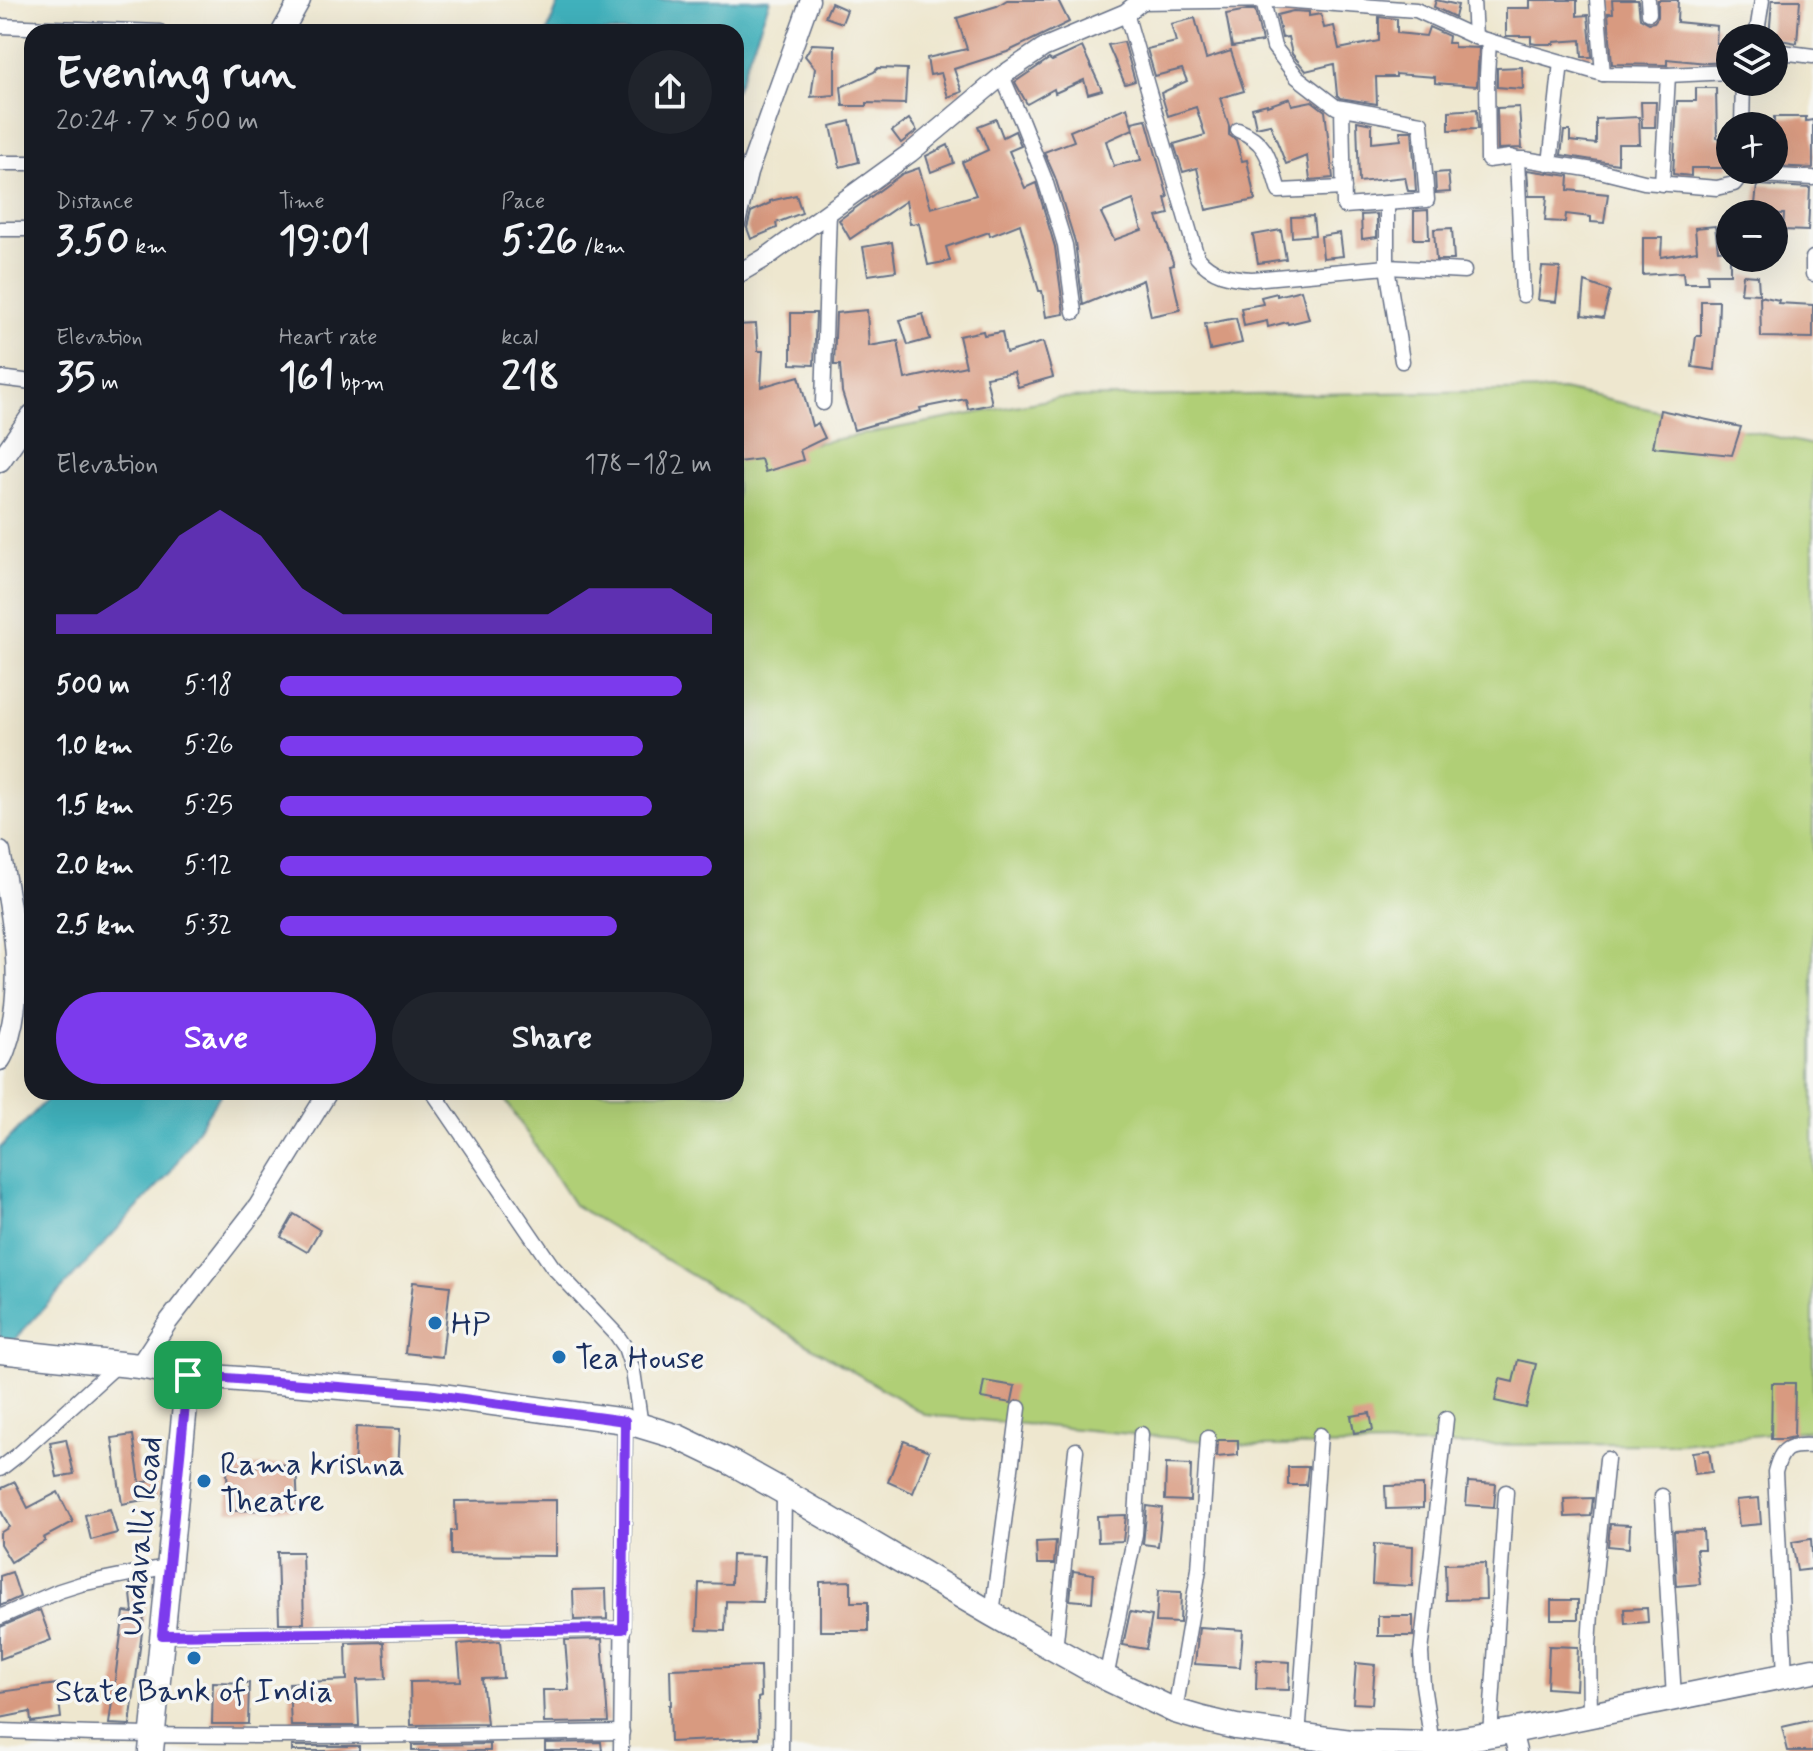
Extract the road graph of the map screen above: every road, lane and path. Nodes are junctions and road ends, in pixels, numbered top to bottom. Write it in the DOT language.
graph roads {
  1 [pos="300,0"];
  2 [pos="810,0"];
  3 [pos="1473,0"];
  4 [pos="1597,0"];
  5 [pos="1762,0"];
  6 [pos="1263,1"];
  7 [pos="1136,5"];
  8 [pos="286,24"];
  9 [pos="1758,24"];
  10 [pos="0,26"];
  11 [pos="24,27"];
  12 [pos="1482,39"];
  13 [pos="1788,53"];
  14 [pos="1813,56"];
  15 [pos="1561,62"];
  16 [pos="1716,73"];
  17 [pos="1603,74"];
  18 [pos="1668,75"];
  19 [pos="1002,76"];
  20 [pos="1342,108"];
  21 [pos="1238,130"];
  22 [pos="1517,159"];
  23 [pos="0,163"];
  24 [pos="24,163"];
  25 [pos="1550,164"];
  26 [pos="1788,176"];
  27 [pos="1813,178"];
  28 [pos="1662,184"];
  29 [pos="1734,184"];
  30 [pos="1344,188"];
  31 [pos="744,190"];
  32 [pos="1387,203"];
  33 [pos="829,211"];
  34 [pos="0,229"];
  35 [pos="24,229"];
  36 [pos="1813,258"];
  37 [pos="1387,267"];
  38 [pos="744,270"];
  39 [pos="1464,271"];
  40 [pos="1813,274"];
  41 [pos="1523,295"];
  42 [pos="1074,312"];
  43 [pos="1402,361"];
  44 [pos="0,378"];
  45 [pos="24,381"];
  46 [pos="823,403"];
  47 [pos="24,426"];
  48 [pos="0,461"];
  49 [pos="0,852"];
  50 [pos="0,1060"];
  51 [pos="323,1100"];
  52 [pos="438,1100"];
  53 [pos="10,1352"];
  54 [pos="128,1365"];
  55 [pos="188,1375"];
  56 [pos="1019,1408"];
  57 [pos="1446,1419"];
  58 [pos="633,1424"];
  59 [pos="1141,1434"];
  60 [pos="1320,1435"];
  61 [pos="1208,1438"];
  62 [pos="1813,1446"];
  63 [pos="1076,1450"];
  64 [pos="1607,1459"];
  65 [pos="0,1469"];
  66 [pos="784,1492"];
  67 [pos="1506,1492"];
  68 [pos="1662,1496"];
  69 [pos="170,1566"];
  70 [pos="992,1614"];
  71 [pos="0,1617"];
  72 [pos="623,1629"];
  73 [pos="162,1635"];
  74 [pos="1055,1650"];
  75 [pos="1813,1670"];
  76 [pos="1785,1675"];
  77 [pos="1106,1678"];
  78 [pos="1674,1698"];
  79 [pos="1175,1711"];
  80 [pos="1590,1714"];
  81 [pos="0,1731"];
  82 [pos="622,1732"];
  83 [pos="1298,1737"];
  84 [pos="1506,1739"];
  85 [pos="152,1743"];
  86 [pos="1447,1745"];
  87 [pos="1352,1747"];
  88 [pos="621,1751"];
  89 [pos="781,1751"];
  1 -- 8 [label="main road"];
  2 -- 31 [label="street"];
  3 -- 12 [label="street"];
  4 -- 17 [label="street"];
  5 -- 9 [label="street"];
  6 -- 7 [label="street"];
  6 -- 12 [label="street"];
  6 -- 20 [label="street"];
  7 -- 19 [label="street"];
  7 -- 37 [label="street"];
  10 -- 11 [label="street"];
  12 -- 15 [label="street"];
  12 -- 22 [label="street"];
  13 -- 14 [label="street"];
  15 -- 17 [label="street"];
  15 -- 25 [label="street"];
  16 -- 18 [label="street"];
  17 -- 18 [label="street"];
  18 -- 28 [label="street"];
  19 -- 33 [label="street"];
  19 -- 42 [label="street"];
  20 -- 30 [label="street"];
  20 -- 32 [label="street"];
  21 -- 30 [label="street"];
  22 -- 25 [label="street"];
  22 -- 41 [label="street"];
  23 -- 24 [label="street"];
  25 -- 28 [label="street"];
  26 -- 27 [label="street"];
  28 -- 29 [label="street"];
  30 -- 32 [label="street"];
  32 -- 37 [label="street"];
  33 -- 38 [label="street"];
  33 -- 46 [label="street"];
  34 -- 35 [label="street"];
  36 -- 40 [label="street"];
  37 -- 39 [label="street"];
  37 -- 43 [label="street"];
  44 -- 45 [label="street"];
  47 -- 48 [label="main road"];
  49 -- 50 [label="main road"];
  51 -- 54 [label="street"];
  52 -- 58 [label="street"];
  53 -- 54 [label="main road"];
  54 -- 55 [label="main road"];
  54 -- 65 [label="street"];
  55 -- 58 [label="main road"];
  55 -- 69 [label="main road, Undavalli Road"];
  56 -- 70 [label="street"];
  57 -- 86 [label="street"];
  58 -- 66 [label="main road"];
  58 -- 72 [label="street"];
  59 -- 77 [label="street"];
  60 -- 83 [label="street"];
  61 -- 79 [label="street"];
  62 -- 76 [label="street"];
  63 -- 74 [label="street"];
  64 -- 80 [label="street"];
  66 -- 70 [label="main road"];
  66 -- 89 [label="street"];
  67 -- 84 [label="street"];
  68 -- 78 [label="street"];
  69 -- 71 [label="street"];
  69 -- 73 [label="main road, Undavalli Road"];
  70 -- 74 [label="main road"];
  72 -- 73 [label="street"];
  72 -- 82 [label="street"];
  73 -- 85 [label="main road, Undavalli Road"];
  74 -- 77 [label="main road"];
  75 -- 76 [label="main road"];
  76 -- 78 [label="main road"];
  77 -- 79 [label="main road"];
  78 -- 80 [label="main road"];
  79 -- 83 [label="main road"];
  80 -- 84 [label="main road"];
  81 -- 85 [label="street"];
  82 -- 85 [label="street"];
  82 -- 88 [label="street"];
  83 -- 87 [label="main road"];
  84 -- 86 [label="main road"];
  86 -- 87 [label="main road"];
}
